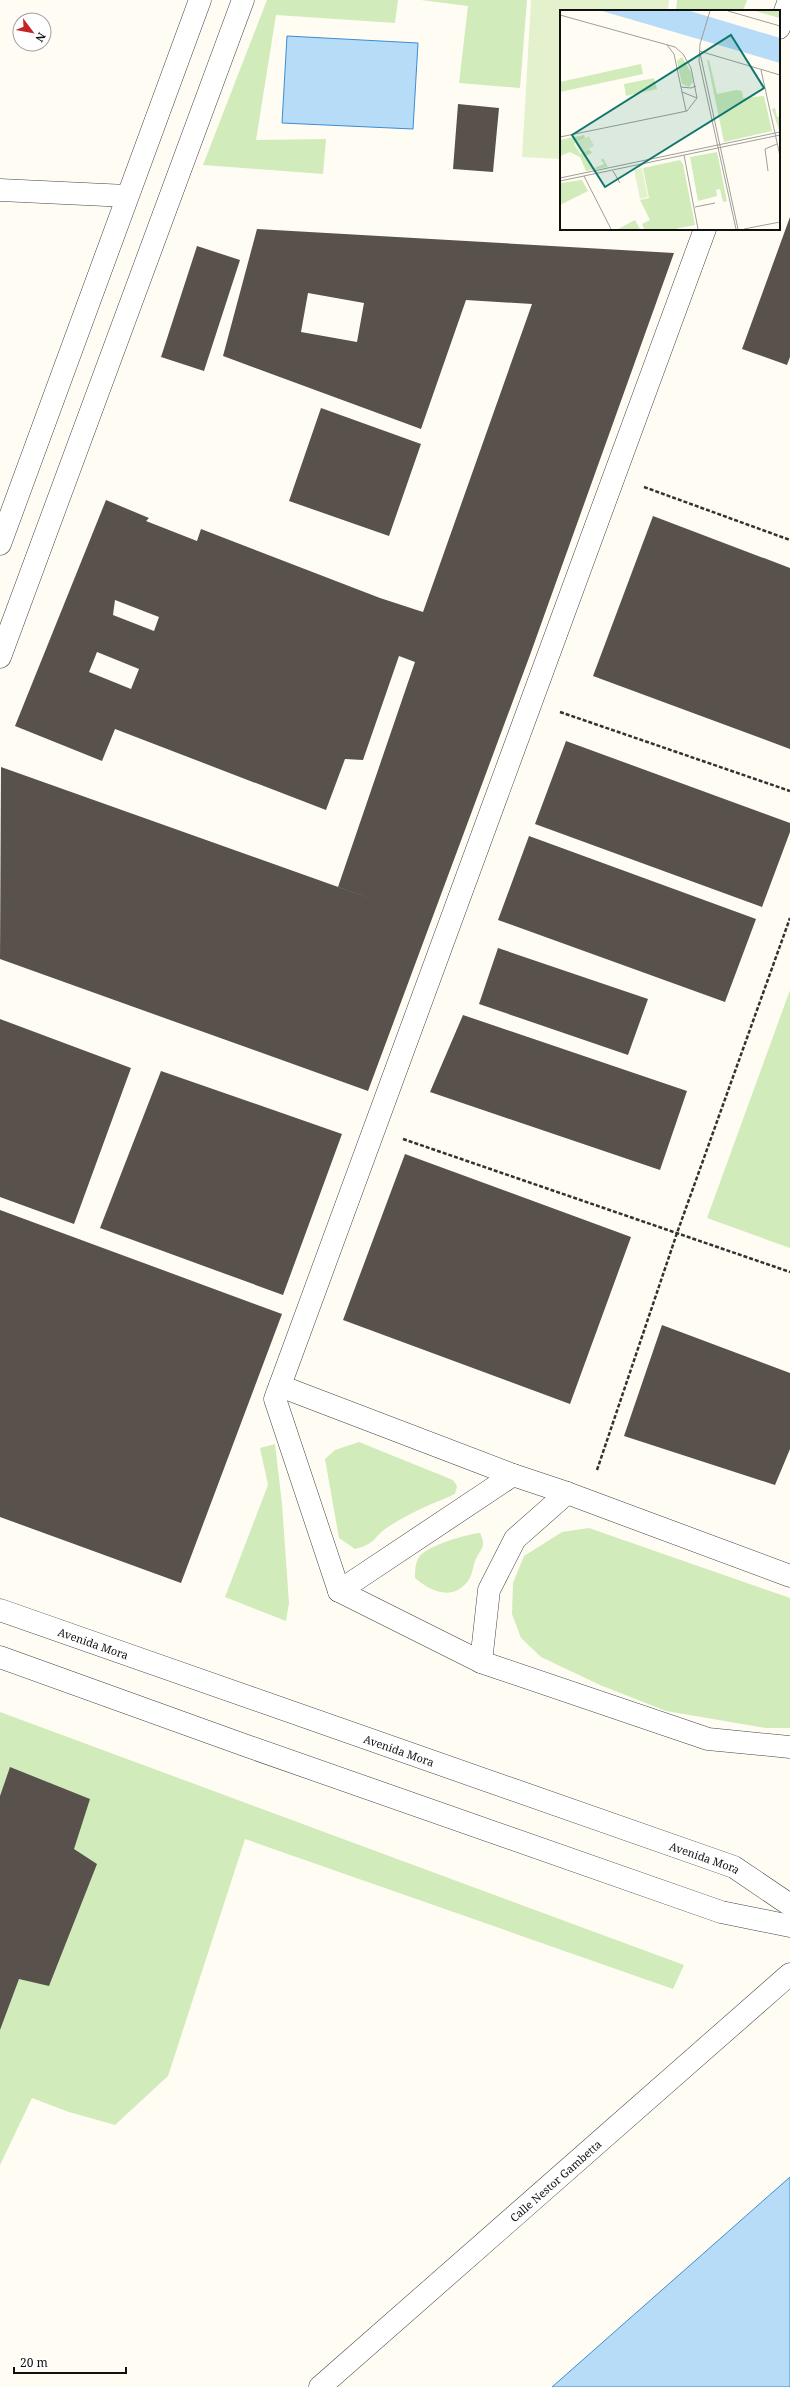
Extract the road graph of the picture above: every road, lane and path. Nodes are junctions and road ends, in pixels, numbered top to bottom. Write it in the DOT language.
graph roads {
  1 [pos="200,0"];
  2 [pos="243,0"];
  3 [pos="789,0"];
  4 [pos="780,25"];
  5 [pos="0,190"];
  6 [pos="127,196"];
  7 [pos="705,230"];
  8 [pos="615,476"];
  9 [pos="790,540"];
  10 [pos="0,544"];
  11 [pos="0,657"];
  12 [pos="531,702"];
  13 [pos="790,791"];
  14 [pos="790,918"];
  15 [pos="374,1129"];
  16 [pos="677,1233"];
  17 [pos="790,1272"];
  18 [pos="280,1386"];
  19 [pos="513,1475"];
  20 [pos="577,1496"];
  21 [pos="790,1576"];
  22 [pos="339,1591"];
  23 [pos="0,1610"];
  24 [pos="0,1657"];
  25 [pos="481,1662"];
  26 [pos="790,1747"];
  27 [pos="790,1905"];
  28 [pos="790,1926"];
  29 [pos="790,1974"];
  30 [pos="320,2387"];
  1 -- 6 [label="lane"];
  2 -- 11 [label="lane"];
  3 -- 4 [label="lane"];
  5 -- 6 [label="lane"];
  6 -- 10 [label="lane"];
  7 -- 8 [label="lane"];
  8 -- 9 [label="path"];
  8 -- 12 [label="lane"];
  12 -- 13 [label="path"];
  12 -- 15 [label="lane"];
  14 -- 16 [label="path"];
  15 -- 16 [label="path"];
  15 -- 18 [label="lane"];
  16 -- 17 [label="path"];
  16 -- 20 [label="path"];
  18 -- 19 [label="lane"];
  18 -- 22 [label="lane"];
  19 -- 20 [label="lane"];
  19 -- 22 [label="lane"];
  20 -- 21 [label="lane"];
  20 -- 25 [label="lane"];
  22 -- 25 [label="lane"];
  23 -- 27 [label="lane, Avenida Mora"];
  24 -- 28 [label="lane"];
  25 -- 26 [label="lane"];
  29 -- 30 [label="lane, Calle Nestor Gambetta"];
}
